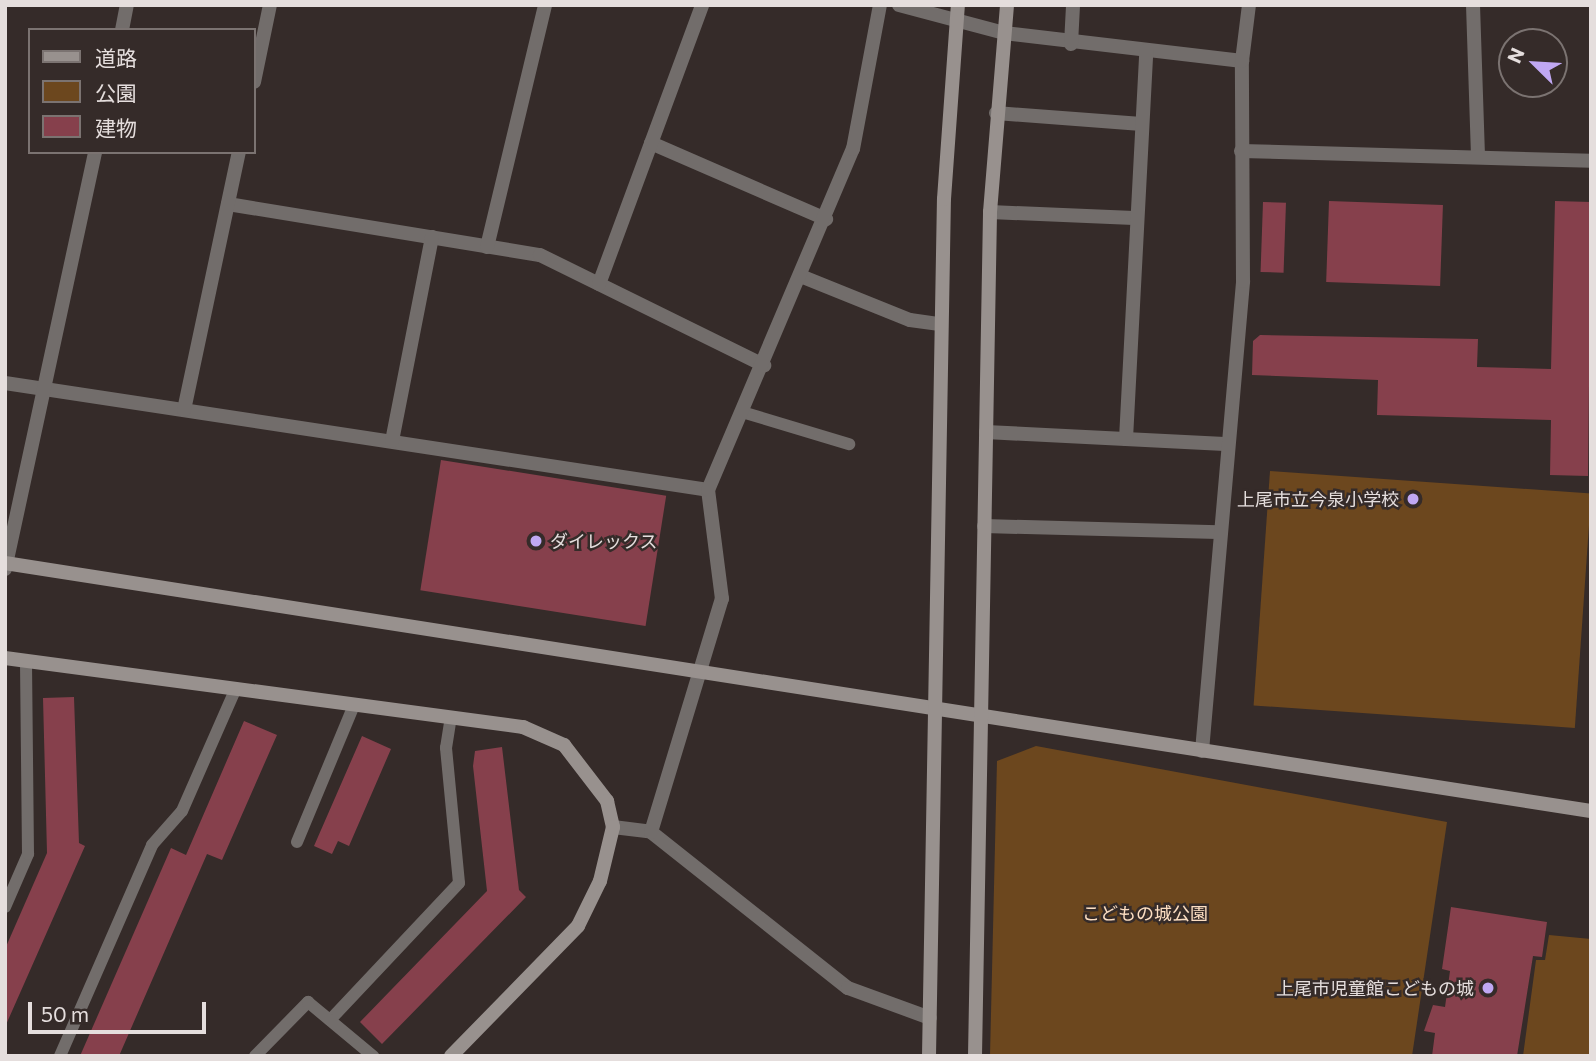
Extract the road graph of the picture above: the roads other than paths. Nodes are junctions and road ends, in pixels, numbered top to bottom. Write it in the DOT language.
graph roads {
  1 [pos="127,5"];
  2 [pos="270,5"];
  3 [pos="545,5"];
  4 [pos="702,5"];
  5 [pos="880,5"];
  6 [pos="899,5"];
  7 [pos="958,5"];
  8 [pos="1007,5"];
  9 [pos="1073,5"];
  10 [pos="1249,5"];
  11 [pos="1473,5"];
  12 [pos="957,22"];
  13 [pos="122,28"];
  14 [pos="1004,33"];
  15 [pos="1071,44"];
  16 [pos="1146,51"];
  17 [pos="1242,61"];
  18 [pos="256,72"];
  19 [pos="996,113"];
  20 [pos="1142,124"];
  21 [pos="651,143"];
  22 [pos="1241,151"];
  23 [pos="95,154"];
  24 [pos="239,154"];
  25 [pos="1478,157"];
  26 [pos="1591,161"];
  27 [pos="228,204"];
  28 [pos="989,212"];
  29 [pos="1134,218"];
  30 [pos="826,219"];
  31 [pos="432,237"];
  32 [pos="487,247"];
  33 [pos="803,277"];
  34 [pos="599,284"];
  35 [pos="940,324"];
  36 [pos="764,365"];
  37 [pos="5,383"];
  38 [pos="43,388"];
  39 [pos="184,410"];
  40 [pos="743,412"];
  41 [pos="986,432"];
  42 [pos="1126,439"];
  43 [pos="392,441"];
  44 [pos="1225,443"];
  45 [pos="849,444"];
  46 [pos="708,490"];
  47 [pos="984,526"];
  48 [pos="1218,531"];
  49 [pos="6,565"];
  50 [pos="5,658"];
  51 [pos="26,661"];
  52 [pos="700,673"];
  53 [pos="236,688"];
  54 [pos="354,705"];
  55 [pos="931,712"];
  56 [pos="451,717"];
  57 [pos="980,718"];
  58 [pos="1202,751"];
  59 [pos="1591,811"];
  60 [pos="613,827"];
  61 [pos="651,832"];
  62 [pos="297,842"];
  63 [pos="5,907"];
  64 [pos="930,1018"];
  65 [pos="330,1020"];
  66 [pos="60,1056"];
  67 [pos="256,1056"];
  68 [pos="373,1056"];
  69 [pos="451,1056"];
  70 [pos="929,1056"];
  71 [pos="975,1056"];
  1 -- 13 [label="street"];
  2 -- 18 [label="street"];
  3 -- 32 [label="street"];
  4 -- 21 [label="street"];
  5 -- 30 [label="street"];
  6 -- 12 [label="street"];
  7 -- 12 [label="street"];
  8 -- 14 [label="street"];
  9 -- 15 [label="street"];
  10 -- 17 [label="street"];
  11 -- 25 [label="street"];
  12 -- 14 [label="street"];
  12 -- 35 [label="street"];
  14 -- 15 [label="street"];
  14 -- 19 [label="street"];
  15 -- 16 [label="street"];
  16 -- 17 [label="street"];
  16 -- 20 [label="street"];
  17 -- 22 [label="street"];
  19 -- 20 [label="street"];
  19 -- 28 [label="street"];
  20 -- 29 [label="street"];
  21 -- 30 [label="street"];
  21 -- 34 [label="street"];
  22 -- 25 [label="street"];
  22 -- 44 [label="street"];
  23 -- 38 [label="street"];
  24 -- 27 [label="street"];
  25 -- 26 [label="street"];
  27 -- 31 [label="street"];
  27 -- 39 [label="street"];
  28 -- 29 [label="street"];
  28 -- 41 [label="street"];
  29 -- 42 [label="street"];
  30 -- 33 [label="street"];
  31 -- 32 [label="street"];
  31 -- 43 [label="street"];
  32 -- 34 [label="street"];
  33 -- 35 [label="street"];
  33 -- 36 [label="street"];
  34 -- 36 [label="street"];
  35 -- 55 [label="street"];
  36 -- 40 [label="street"];
  37 -- 38 [label="street"];
  38 -- 39 [label="street"];
  38 -- 49 [label="street"];
  39 -- 43 [label="street"];
  40 -- 45 [label="lane"];
  40 -- 46 [label="street"];
  41 -- 42 [label="street"];
  41 -- 47 [label="street"];
  42 -- 44 [label="street"];
  43 -- 46 [label="street"];
  44 -- 48 [label="street"];
  46 -- 52 [label="street"];
  47 -- 48 [label="street"];
  47 -- 57 [label="street"];
  48 -- 58 [label="street"];
  49 -- 52 [label="street"];
  50 -- 51 [label="street"];
  51 -- 53 [label="street"];
  51 -- 63 [label="lane"];
  52 -- 55 [label="street"];
  52 -- 61 [label="street"];
  53 -- 54 [label="street"];
  53 -- 66 [label="lane"];
  54 -- 56 [label="street"];
  54 -- 62 [label="lane"];
  55 -- 57 [label="street"];
  55 -- 64 [label="street"];
  56 -- 60 [label="street"];
  56 -- 65 [label="lane"];
  57 -- 58 [label="street"];
  57 -- 71 [label="street"];
  58 -- 59 [label="street"];
  60 -- 61 [label="street"];
  60 -- 69 [label="street"];
  61 -- 64 [label="street"];
  64 -- 70 [label="street"];
  65 -- 67 [label="lane"];
  65 -- 68 [label="lane"];
}
